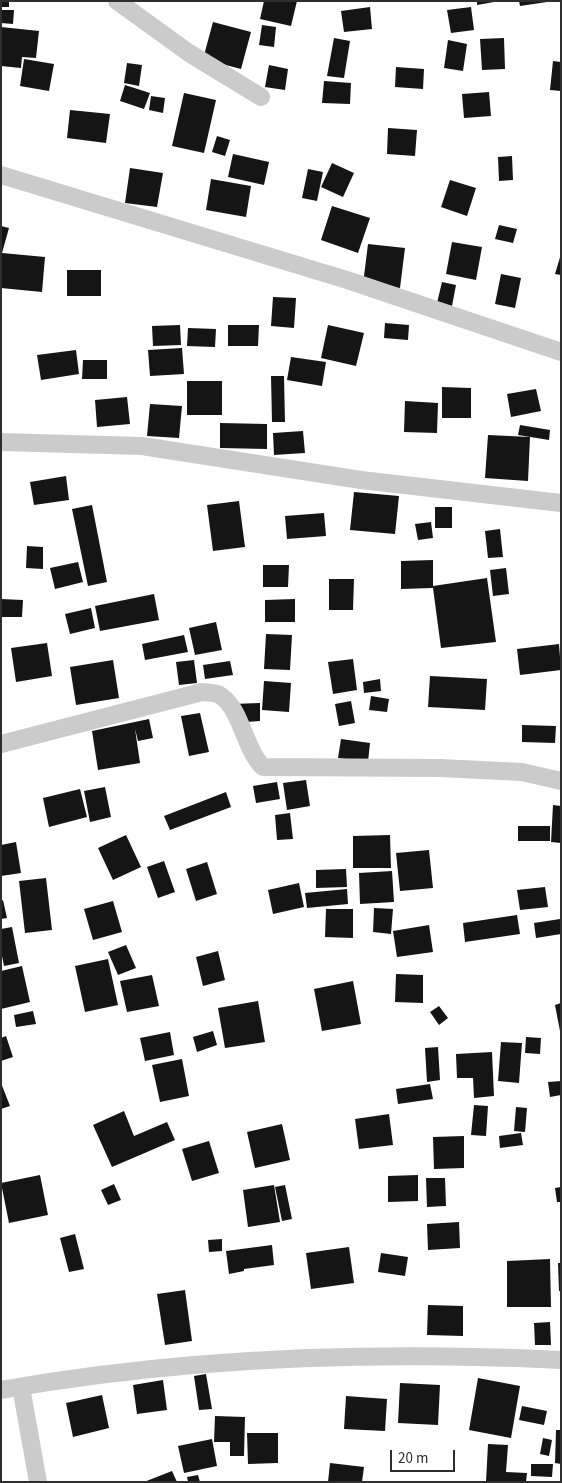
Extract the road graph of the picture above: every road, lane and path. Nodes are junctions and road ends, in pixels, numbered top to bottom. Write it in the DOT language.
graph roads {
  1 [pos="117,1"];
  2 [pos="261,97"];
  3 [pos="1,175"];
  4 [pos="561,352"];
  5 [pos="1,442"];
  6 [pos="561,503"];
  7 [pos="1,744"];
  8 [pos="561,781"];
  9 [pos="561,1360"];
  10 [pos="21,1387"];
  11 [pos="1,1390"];
  12 [pos="38,1482"];
  1 -- 2 [label="street"];
  3 -- 4 [label="street"];
  5 -- 6 [label="street"];
  7 -- 8 [label="street"];
  9 -- 10 [label="street"];
  10 -- 11 [label="street"];
  10 -- 12 [label="street"];
}
